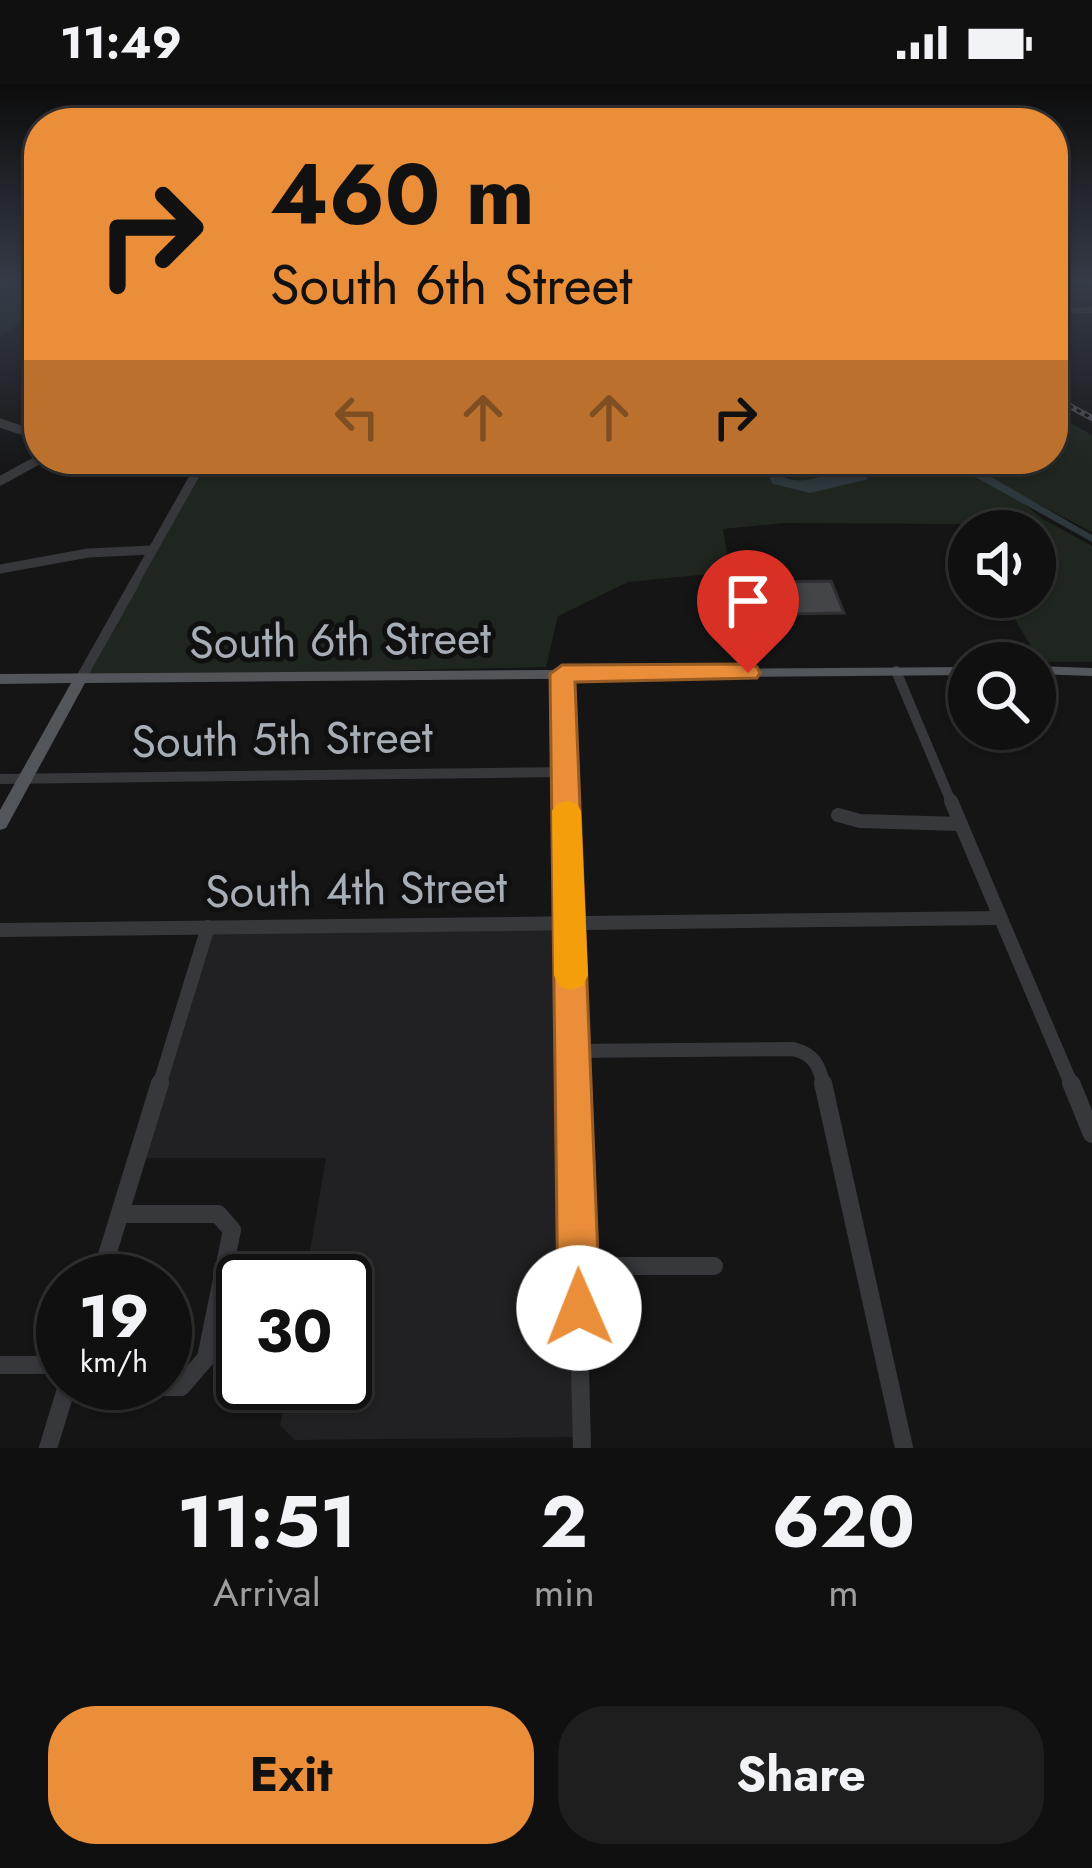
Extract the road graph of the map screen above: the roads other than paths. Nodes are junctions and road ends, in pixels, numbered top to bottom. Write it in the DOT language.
graph roads {
  1 [pos="195,474"];
  2 [pos="152,550"];
  3 [pos="0,568"];
  4 [pos="896,671"];
  5 [pos="948,671"];
  6 [pos="1056,671"];
  7 [pos="1092,672"];
  8 [pos="562,674"];
  9 [pos="81,678"];
  10 [pos="0,679"];
  11 [pos="566,772"];
  12 [pos="25,778"];
  13 [pos="0,779"];
  14 [pos="838,815"];
  15 [pos="0,824"];
  16 [pos="961,824"];
  17 [pos="1000,918"];
  18 [pos="570,923"];
  19 [pos="208,927"];
  20 [pos="0,930"];
  21 [pos="572,1051"];
  22 [pos="1092,1134"];
  23 [pos="120,1214"];
  24 [pos="107,1254"];
  25 [pos="578,1266"];
  26 [pos="714,1266"];
  27 [pos="0,1365"];
  28 [pos="36,1365"];
  29 [pos="192,1375"];
  30 [pos="59,1410"];
  31 [pos="48,1448"];
  32 [pos="582,1448"];
  33 [pos="904,1448"];
  1 -- 2 [label="street"];
  2 -- 3 [label="street"];
  2 -- 9 [label="street"];
  4 -- 5 [label="main road, South 6th Street"];
  4 -- 8 [label="main road, South 6th Street"];
  4 -- 16 [label="street"];
  6 -- 7 [label="main road"];
  8 -- 9 [label="main road, South 6th Street"];
  8 -- 11 [label="street"];
  9 -- 10 [label="main road, South 6th Street"];
  9 -- 12 [label="main road"];
  11 -- 12 [label="street, South 5th Street"];
  11 -- 18 [label="street"];
  12 -- 13 [label="street, South 5th Street"];
  12 -- 15 [label="main road"];
  14 -- 16 [label="street"];
  16 -- 17 [label="street"];
  17 -- 18 [label="street, South 4th Street"];
  17 -- 22 [label="street"];
  18 -- 19 [label="street, South 4th Street"];
  18 -- 21 [label="street"];
  19 -- 20 [label="street, South 4th Street"];
  19 -- 23 [label="street"];
  21 -- 25 [label="street"];
  21 -- 33 [label="street"];
  23 -- 24 [label="street"];
  23 -- 29 [label="street"];
  25 -- 26 [label="street"];
  25 -- 32 [label="street"];
  27 -- 28 [label="street"];
  30 -- 31 [label="street"];
}
